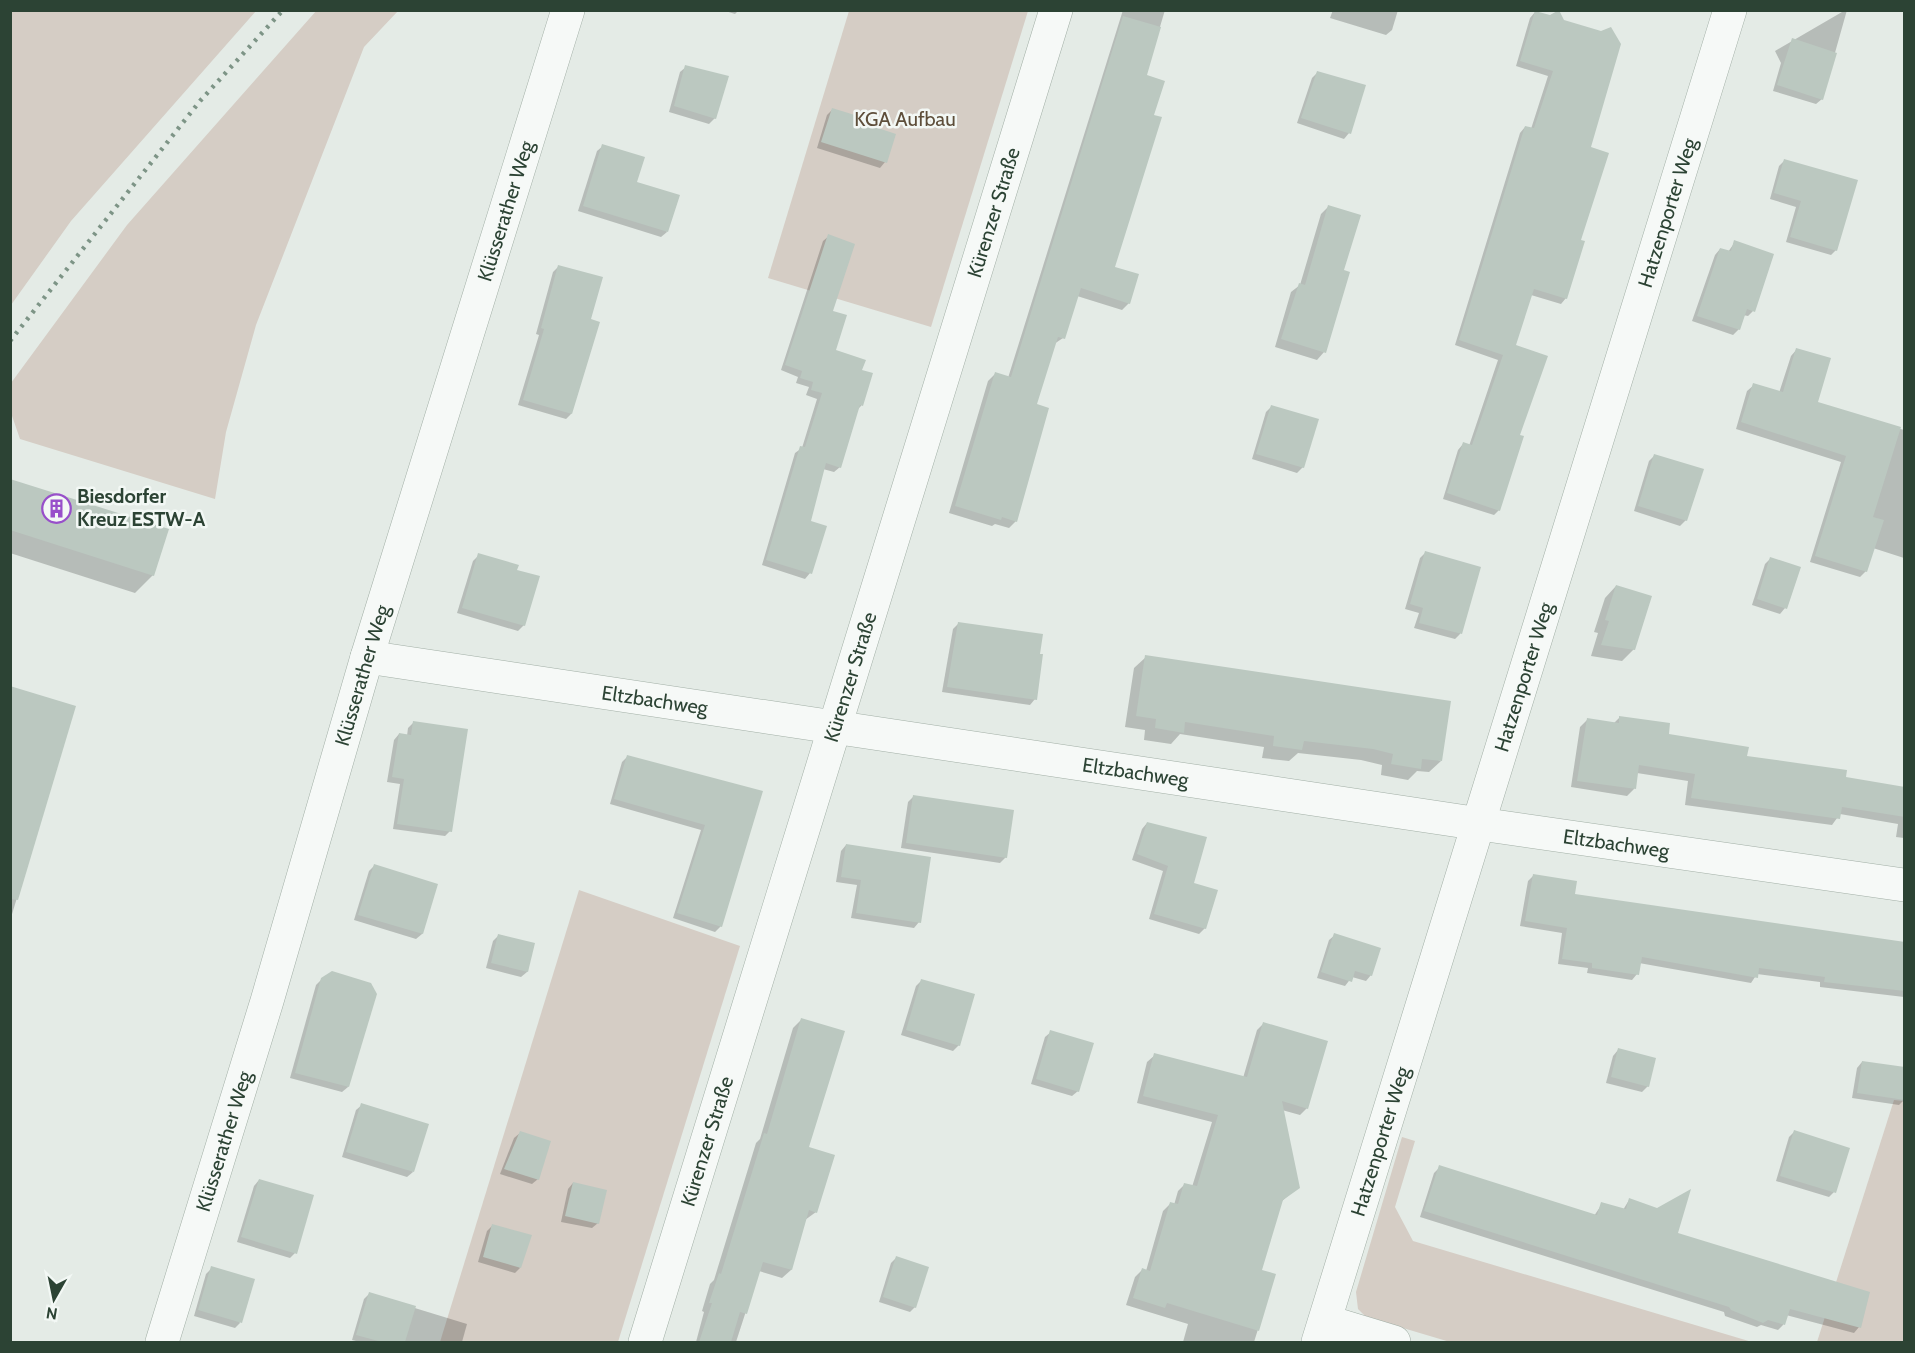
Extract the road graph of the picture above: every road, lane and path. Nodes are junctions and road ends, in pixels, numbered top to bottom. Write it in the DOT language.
graph roads {
  1 [pos="568,10"];
  2 [pos="1056,10"];
  3 [pos="1730,10"];
  4 [pos="367,657"];
  5 [pos="836,727"];
  6 [pos="1480,824"];
  7 [pos="1905,885"];
  8 [pos="1322,1332"];
  9 [pos="162,1342"];
  10 [pos="645,1342"];
  11 [pos="1394,1342"];
  1 -- 4 [label="street, Klüsserather Weg"];
  2 -- 5 [label="street, Kürenzer Straße"];
  3 -- 6 [label="street, Hatzenporter Weg"];
  4 -- 5 [label="street, Eltzbachweg"];
  4 -- 9 [label="street, Klüsserather Weg"];
  5 -- 6 [label="street, Eltzbachweg"];
  5 -- 10 [label="street, Kürenzer Straße"];
  6 -- 7 [label="street, Eltzbachweg"];
  6 -- 8 [label="street, Hatzenporter Weg"];
  8 -- 11 [label="street"];
}
